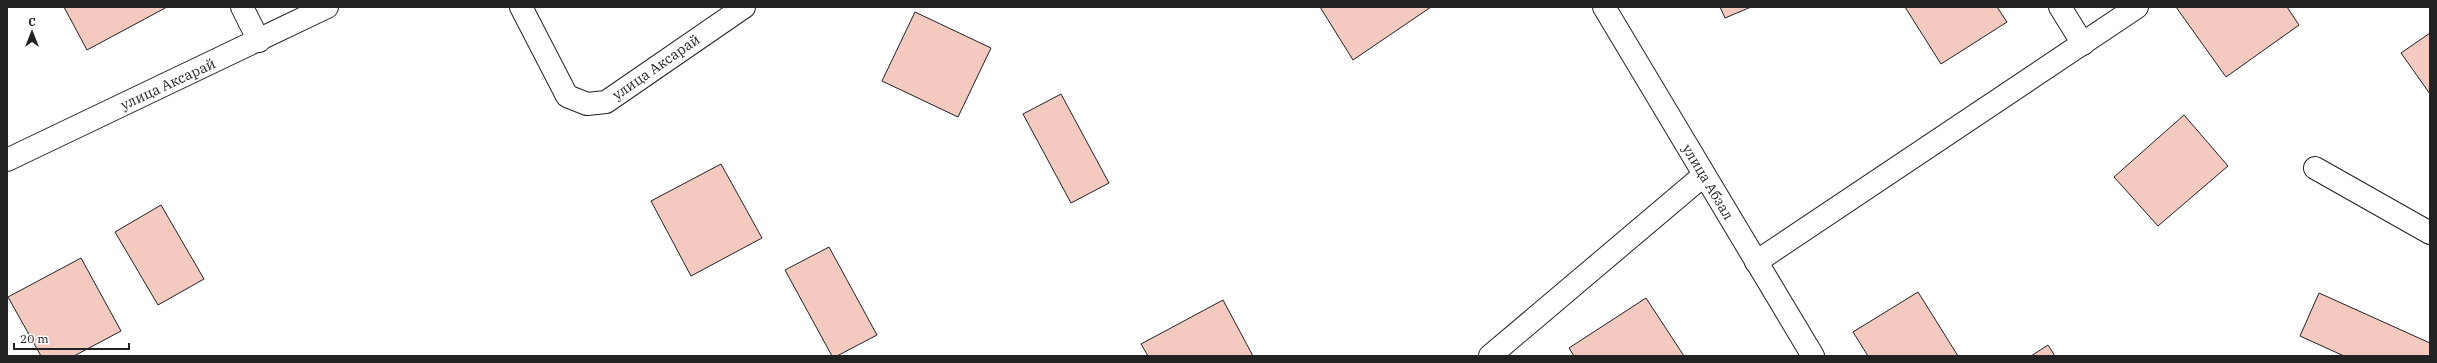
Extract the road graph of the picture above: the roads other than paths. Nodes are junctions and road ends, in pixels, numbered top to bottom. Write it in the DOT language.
graph roads {
  1 [pos="242,7"];
  2 [pos="327,7"];
  3 [pos="521,7"];
  4 [pos="744,7"];
  5 [pos="1604,7"];
  6 [pos="2060,7"];
  7 [pos="2137,7"];
  8 [pos="259,41"];
  9 [pos="2082,44"];
  10 [pos="7,160"];
  11 [pos="2315,168"];
  12 [pos="1704,175"];
  13 [pos="2430,233"];
  14 [pos="1756,262"];
  15 [pos="1490,356"];
  16 [pos="1813,356"];
  1 -- 8 [label="street"];
  2 -- 8 [label="street, улица Аксарай"];
  3 -- 4 [label="street, улица Аксарай"];
  5 -- 12 [label="street, улица Абзал"];
  6 -- 9 [label="street"];
  7 -- 9 [label="street"];
  8 -- 10 [label="street, улица Аксарай"];
  9 -- 14 [label="street"];
  11 -- 13 [label="street"];
  12 -- 14 [label="street, улица Абзал"];
  12 -- 15 [label="street"];
  14 -- 16 [label="street, улица Абзал"];
}
